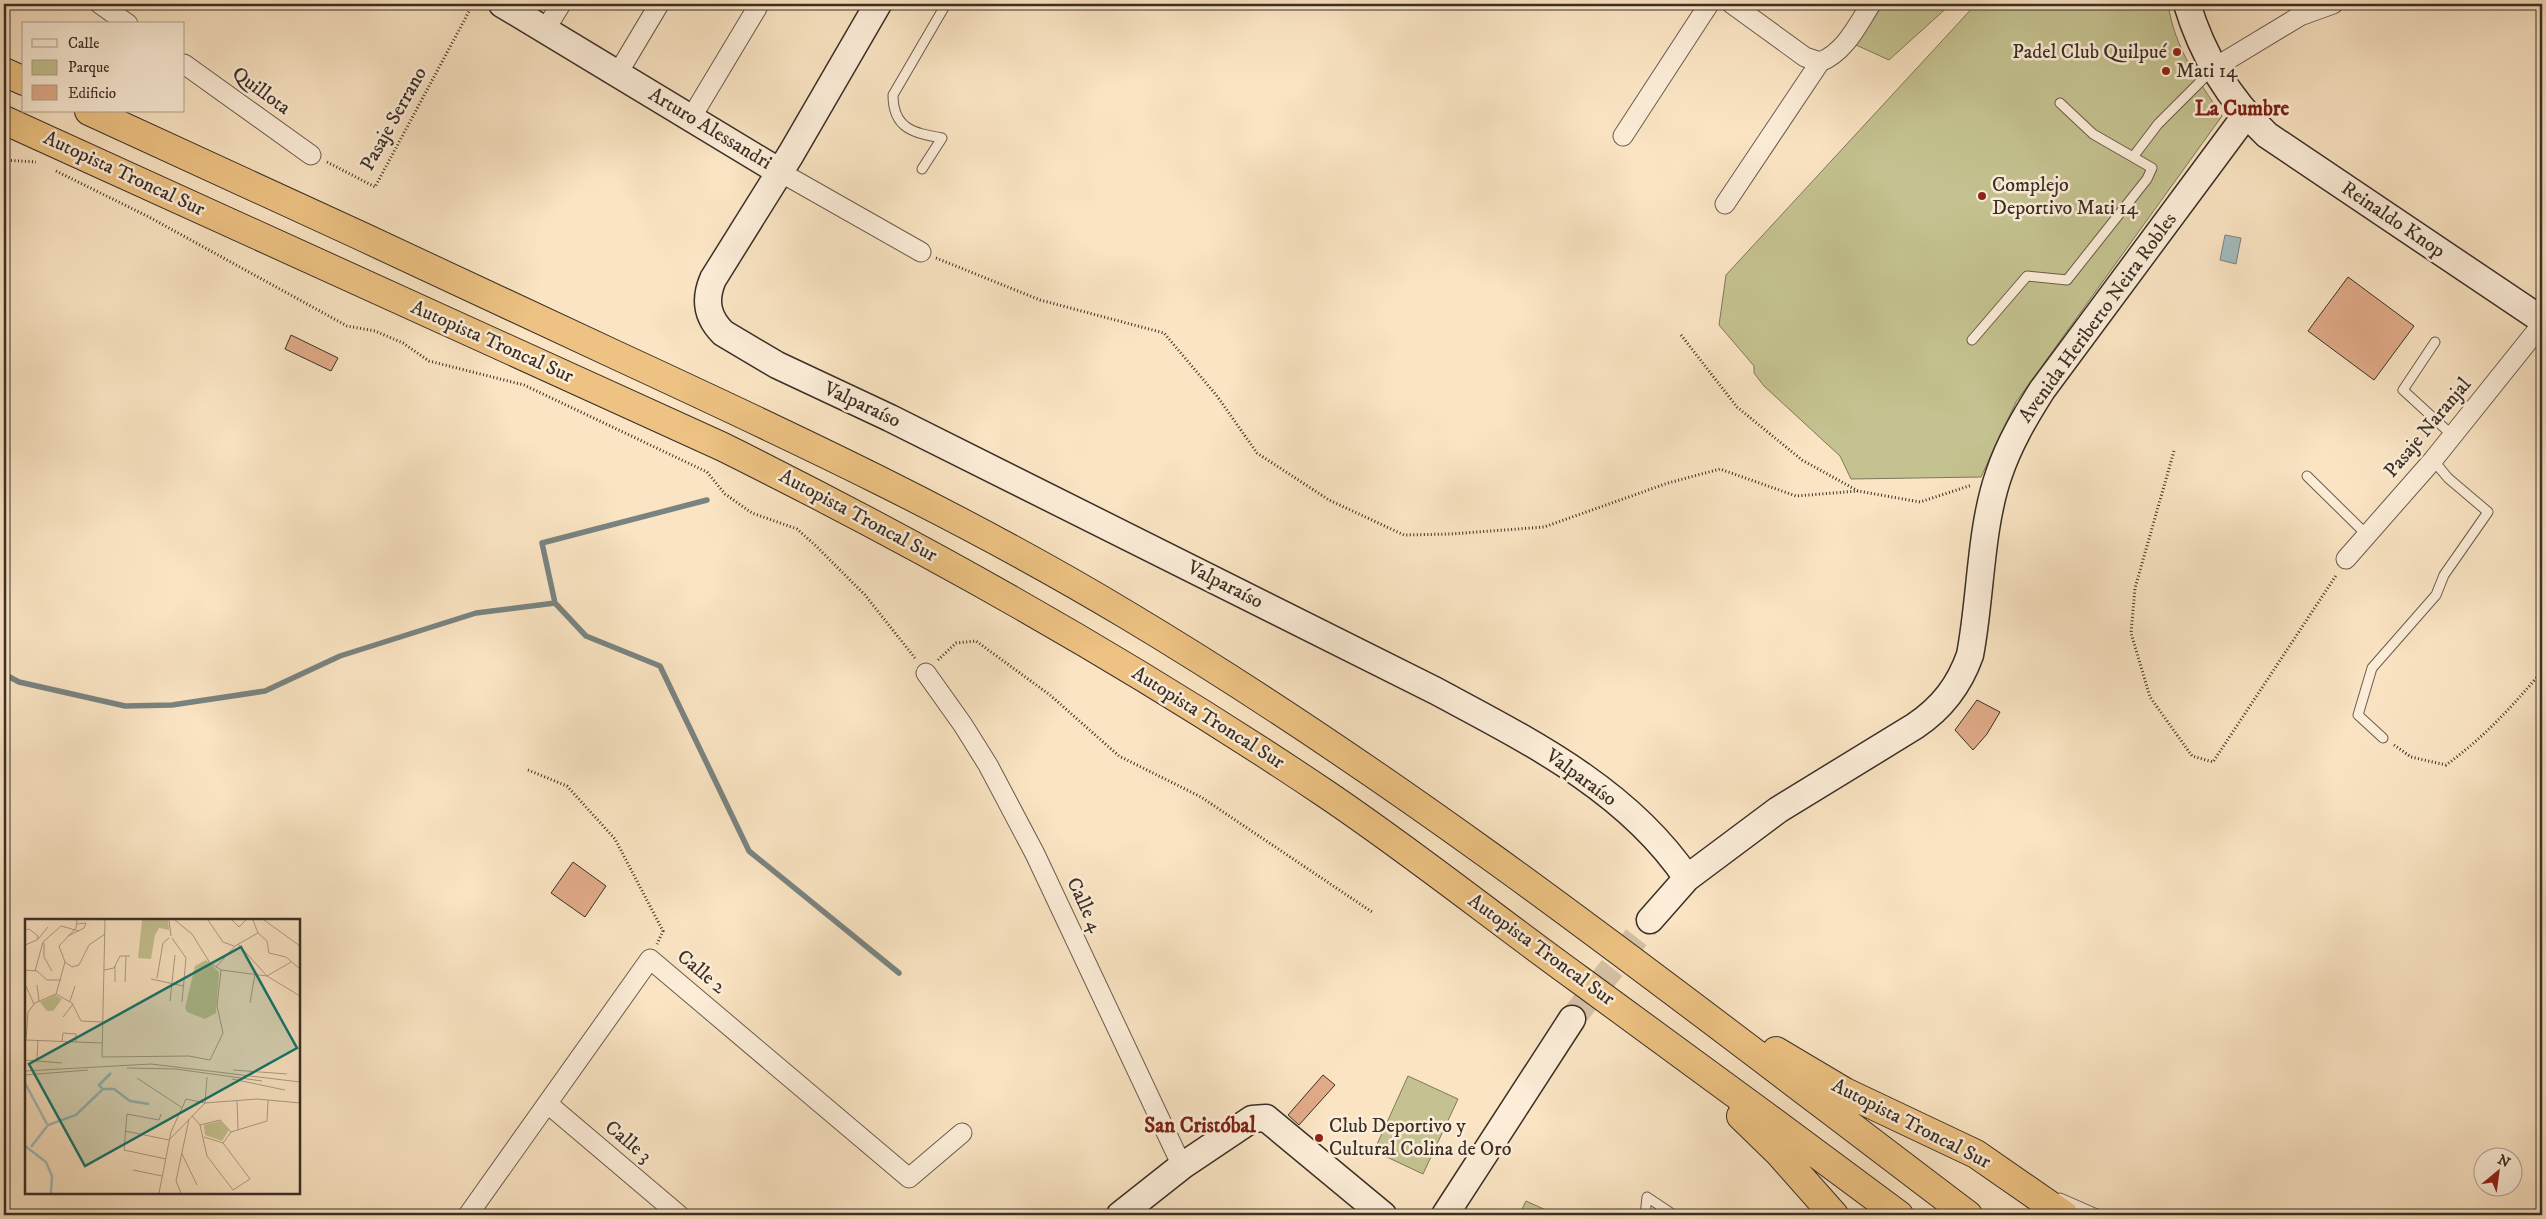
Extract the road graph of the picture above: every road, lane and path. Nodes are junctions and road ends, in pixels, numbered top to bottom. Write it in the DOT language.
graph roads {
  1 [pos="100,4"];
  2 [pos="473,4"];
  3 [pos="502,4"];
  4 [pos="561,4"];
  5 [pos="878,4"];
  6 [pos="946,4"];
  7 [pos="1709,4"];
  8 [pos="1732,4"];
  9 [pos="1871,4"];
  10 [pos="2187,4"];
  11 [pos="2333,4"];
  12 [pos="658,6"];
  13 [pos="757,8"];
  14 [pos="125,22"];
  15 [pos="545,30"];
  16 [pos="1820,62"];
  17 [pos="185,65"];
  18 [pos="2214,68"];
  19 [pos="4,72"];
  20 [pos="618,73"];
  21 [pos="22,81"];
  22 [pos="2060,103"];
  23 [pos="91,112"];
  24 [pos="2246,116"];
  25 [pos="691,118"];
  26 [pos="4,120"];
  27 [pos="1623,136"];
  28 [pos="311,155"];
  29 [pos="2133,157"];
  30 [pos="4,160"];
  31 [pos="44,165"];
  32 [pos="922,169"];
  33 [pos="52,170"];
  34 [pos="780,172"];
  35 [pos="1725,204"];
  36 [pos="921,252"];
  37 [pos="2542,320"];
  38 [pos="2542,324"];
  39 [pos="1682,335"];
  40 [pos="1972,340"];
  41 [pos="2435,342"];
  42 [pos="2452,435"];
  43 [pos="2174,451"];
  44 [pos="2433,460"];
  45 [pos="1998,475"];
  46 [pos="2306,476"];
  47 [pos="1858,492"];
  48 [pos="2367,535"];
  49 [pos="2346,559"];
  50 [pos="926,673"];
  51 [pos="2542,676"];
  52 [pos="2383,738"];
  53 [pos="528,770"];
  54 [pos="1687,878"];
  55 [pos="1372,912"];
  56 [pos="1650,920"];
  57 [pos="1604,941"];
  58 [pos="650,959"];
  59 [pos="1572,1019"];
  60 [pos="1647,1027"];
  61 [pos="548,1104"];
  62 [pos="962,1133"];
  63 [pos="1182,1166"];
  64 [pos="2008,1174"];
  65 [pos="468,1215"];
  66 [pos="679,1215"];
  67 [pos="1120,1215"];
  68 [pos="1383,1215"];
  69 [pos="1445,1215"];
  70 [pos="1645,1215"];
  71 [pos="1674,1215"];
  72 [pos="1834,1215"];
  73 [pos="1899,1215"];
  74 [pos="1968,1215"];
  75 [pos="2064,1215"];
  76 [pos="2099,1215"];
  1 -- 14 [label="street"];
  2 -- 28 [label="path, Pasaje Serrano"];
  3 -- 15 [label="main road, Arturo Alessandri"];
  4 -- 15 [label="street"];
  5 -- 34 [label="main road, Valparaíso"];
  6 -- 32 [label="lane"];
  7 -- 27 [label="street"];
  8 -- 16 [label="street"];
  9 -- 16 [label="street"];
  10 -- 18 [label="main road, Reinaldo Knop"];
  11 -- 18 [label="street"];
  12 -- 20 [label="street"];
  13 -- 25 [label="street"];
  15 -- 20 [label="main road, Arturo Alessandri"];
  16 -- 35 [label="street"];
  17 -- 28 [label="street, Quillota"];
  18 -- 24 [label="main road, Reinaldo Knop"];
  18 -- 29 [label="lane"];
  19 -- 21 [label="highway"];
  20 -- 25 [label="main road, Arturo Alessandri"];
  22 -- 29 [label="lane"];
  23 -- 57 [label="highway, Autopista Troncal Sur"];
  24 -- 37 [label="main road, Reinaldo Knop"];
  24 -- 45 [label="main road, Avenida Heriberto Neira Robles"];
  25 -- 34 [label="main road, Arturo Alessandri"];
  26 -- 60 [label="highway, Autopista Troncal Sur"];
  29 -- 40 [label="lane"];
  30 -- 31 [label="path"];
  33 -- 50 [label="path"];
  34 -- 36 [label="street, Arturo Alessandri"];
  34 -- 54 [label="main road, Valparaíso"];
  36 -- 47 [label="path"];
  38 -- 42 [label="street, Pasaje Naranjal"];
  39 -- 47 [label="path"];
  41 -- 42 [label="lane"];
  42 -- 44 [label="street, Pasaje Naranjal"];
  43 -- 49 [label="path"];
  44 -- 48 [label="street, Pasaje Naranjal"];
  44 -- 52 [label="lane"];
  45 -- 47 [label="path"];
  45 -- 54 [label="main road, Avenida Heriberto Neira Robles"];
  46 -- 48 [label="lane"];
  48 -- 49 [label="street, Pasaje Naranjal"];
  50 -- 55 [label="path"];
  50 -- 63 [label="street, Calle 4"];
  51 -- 52 [label="path"];
  53 -- 58 [label="path"];
  54 -- 56 [label="main road, Avenida Heriberto Neira Robles"];
  57 -- 64 [label="highway, Autopista Troncal Sur"];
  57 -- 74 [label="highway, Autopista Troncal Sur"];
  58 -- 61 [label="street, Calle 2"];
  58 -- 62 [label="street, Calle 2"];
  59 -- 69 [label="main road"];
  60 -- 72 [label="highway, Autopista Troncal Sur"];
  60 -- 73 [label="highway, Autopista Troncal Sur"];
  61 -- 65 [label="street, Calle 2"];
  61 -- 66 [label="street, Calle 3"];
  63 -- 67 [label="main road"];
  63 -- 68 [label="main road"];
  64 -- 75 [label="highway, Autopista Troncal Sur"];
  64 -- 76 [label="lane"];
  70 -- 71 [label="lane"];
}
